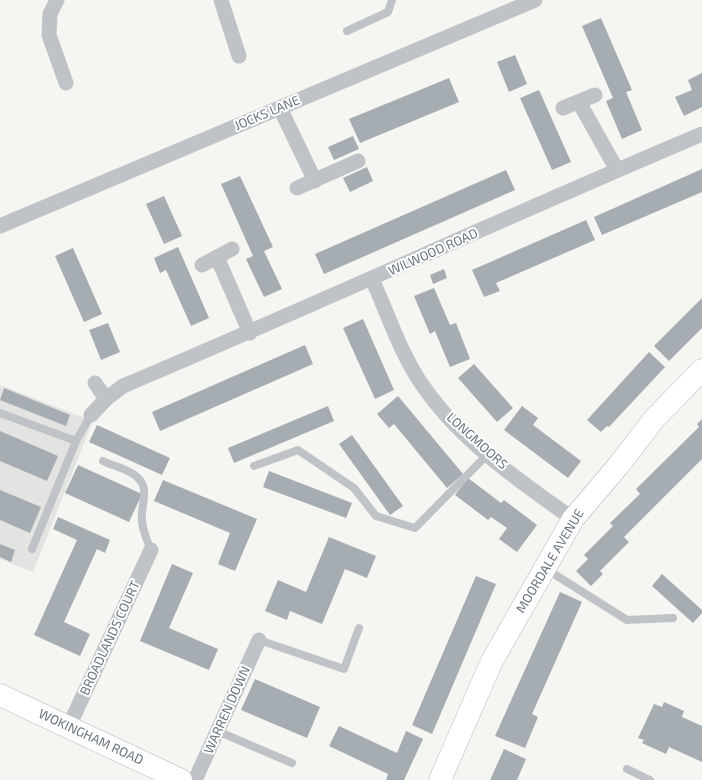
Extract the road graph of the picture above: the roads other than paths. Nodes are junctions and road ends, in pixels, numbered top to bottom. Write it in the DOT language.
graph roads {
  1 [pos="57,0"];
  2 [pos="221,0"];
  3 [pos="392,0"];
  4 [pos="534,0"];
  5 [pos="347,30"];
  6 [pos="240,56"];
  7 [pos="66,83"];
  8 [pos="595,95"];
  9 [pos="579,102"];
  10 [pos="280,108"];
  11 [pos="563,108"];
  12 [pos="702,134"];
  13 [pos="358,161"];
  14 [pos="617,170"];
  15 [pos="315,181"];
  16 [pos="297,188"];
  17 [pos="0,226"];
  18 [pos="232,250"];
  19 [pos="217,257"];
  20 [pos="202,265"];
  21 [pos="372,279"];
  22 [pos="250,333"];
  23 [pos="702,370"];
  24 [pos="95,383"];
  25 [pos="106,399"];
  26 [pos="0,413"];
  27 [pos="91,415"];
  28 [pos="76,441"];
  29 [pos="487,455"];
  30 [pos="103,461"];
  31 [pos="254,466"];
  32 [pos="573,519"];
  33 [pos="32,548"];
  34 [pos="151,550"];
  35 [pos="544,568"];
  36 [pos="673,618"];
  37 [pos="359,628"];
  38 [pos="259,640"];
  39 [pos="0,695"];
  40 [pos="69,726"];
  41 [pos="217,731"];
  42 [pos="292,763"];
  43 [pos="627,769"];
  44 [pos="181,780"];
  45 [pos="195,780"];
  46 [pos="440,780"];
  47 [pos="650,780"];
  1 -- 7 [label="street"];
  2 -- 6 [label="street"];
  3 -- 5 [label="lane"];
  4 -- 10 [label="street, JOCKS LANE"];
  8 -- 9 [label="street"];
  9 -- 11 [label="street"];
  9 -- 14 [label="street"];
  10 -- 15 [label="street"];
  10 -- 17 [label="street, JOCKS LANE"];
  12 -- 14 [label="street, WILWOOD ROAD"];
  13 -- 15 [label="street"];
  14 -- 21 [label="street, WILWOOD ROAD"];
  15 -- 16 [label="street"];
  18 -- 19 [label="street"];
  19 -- 20 [label="street"];
  19 -- 22 [label="street"];
  21 -- 22 [label="street, WILWOOD ROAD"];
  21 -- 29 [label="street, LONGMOORS"];
  22 -- 25 [label="street, WILWOOD ROAD"];
  23 -- 32 [label="street, MOORDALE AVENUE"];
  24 -- 25 [label="street"];
  25 -- 27 [label="street, WILWOOD ROAD"];
  26 -- 28 [label="lane"];
  27 -- 28 [label="lane"];
  28 -- 33 [label="lane"];
  29 -- 31 [label="lane"];
  29 -- 32 [label="street, LONGMOORS"];
  30 -- 34 [label="lane"];
  32 -- 35 [label="street, MOORDALE AVENUE"];
  34 -- 40 [label="street, BROADLANDS COURT"];
  35 -- 36 [label="lane"];
  35 -- 46 [label="street, MOORDALE AVENUE"];
  37 -- 38 [label="lane"];
  38 -- 41 [label="street, WARREN DOWN"];
  39 -- 40 [label="street, WOKINGHAM ROAD"];
  40 -- 44 [label="street, WOKINGHAM ROAD"];
  41 -- 42 [label="lane"];
  41 -- 45 [label="street, WARREN DOWN"];
  43 -- 47 [label="lane"];
}
